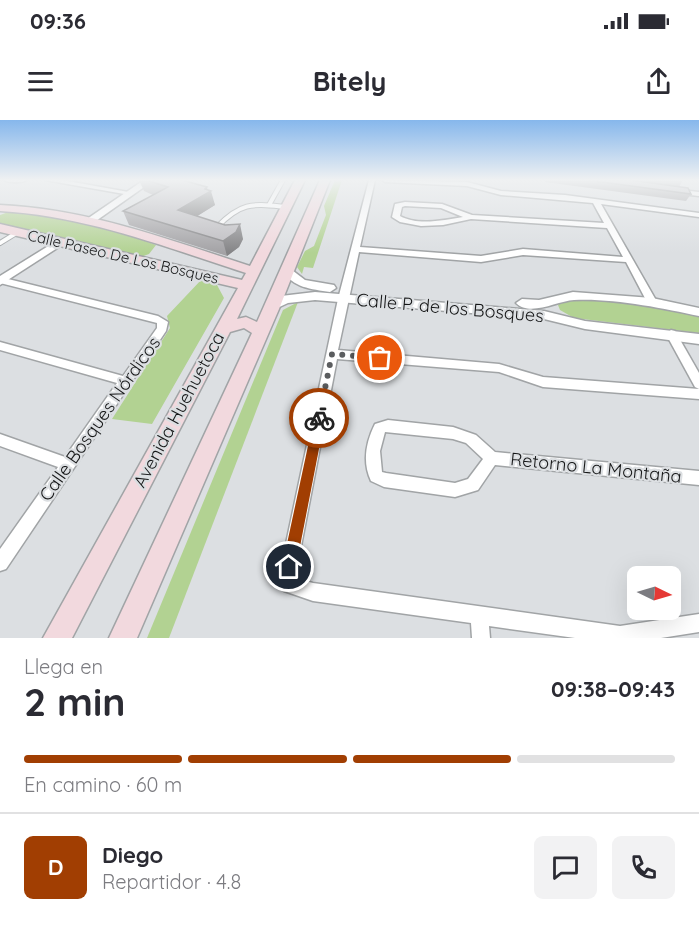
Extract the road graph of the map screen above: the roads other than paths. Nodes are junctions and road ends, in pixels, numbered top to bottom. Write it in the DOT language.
graph roads {
  1 [pos="107,204"];
  2 [pos="315,204"];
  3 [pos="367,204"];
  4 [pos="405,204"];
  5 [pos="408,204"];
  6 [pos="598,204"];
  7 [pos="621,204"];
  8 [pos="278,206"];
  9 [pos="0,208"];
  10 [pos="14,208"];
  11 [pos="0,214"];
  12 [pos="699,214"];
  13 [pos="471,217"];
  14 [pos="85,219"];
  15 [pos="609,226"];
  16 [pos="217,227"];
  17 [pos="1,238"];
  18 [pos="52,241"];
  19 [pos="270,242"];
  20 [pos="167,243"];
  21 [pos="299,244"];
  22 [pos="357,249"];
  23 [pos="629,260"];
  24 [pos="147,261"];
  25 [pos="0,269"];
  26 [pos="288,270"];
  27 [pos="249,278"];
  28 [pos="0,281"];
  29 [pos="344,294"];
  30 [pos="558,299"];
  31 [pos="652,302"];
  32 [pos="273,306"];
  33 [pos="699,312"];
  34 [pos="570,322"];
  35 [pos="223,328"];
  36 [pos="261,331"];
  37 [pos="671,334"];
  38 [pos="699,339"];
  39 [pos="0,346"];
  40 [pos="332,354"];
  41 [pos="125,381"];
  42 [pos="699,384"];
  43 [pos="699,394"];
  44 [pos="0,440"];
  45 [pos="492,458"];
  46 [pos="69,465"];
  47 [pos="699,478"];
  48 [pos="0,563"];
  49 [pos="479,614"];
  50 [pos="699,623"];
  51 [pos="57,638"];
  52 [pos="123,638"];
  53 [pos="481,638"];
  1 -- 14 [label="street"];
  2 -- 21 [label="main road, Avenida Huehuetoca"];
  3 -- 22 [label="street"];
  4 -- 13 [label="street"];
  5 -- 13 [label="street"];
  6 -- 15 [label="street"];
  7 -- 12 [label="street"];
  8 -- 16 [label="lane"];
  8 -- 19 [label="main road, Avenida Huehuetoca"];
  9 -- 10 [label="main road, Calle Paseo De Los Bosques"];
  10 -- 11 [label="main road"];
  10 -- 14 [label="main road, Calle Paseo De Los Bosques"];
  13 -- 15 [label="street"];
  14 -- 20 [label="main road, Calle Paseo De Los Bosques"];
  15 -- 23 [label="street"];
  17 -- 18 [label="main road, Calle Paseo De Los Bosques"];
  18 -- 24 [label="main road, Calle Paseo De Los Bosques"];
  18 -- 25 [label="street"];
  18 -- 28 [label="street"];
  19 -- 21 [label="main road"];
  19 -- 27 [label="main road, Avenida Huehuetoca"];
  20 -- 24 [label="main road"];
  20 -- 27 [label="main road, Calle Paseo De Los Bosques"];
  21 -- 26 [label="main road, Avenida Huehuetoca"];
  22 -- 23 [label="street"];
  22 -- 29 [label="street"];
  23 -- 31 [label="street"];
  24 -- 27 [label="main road, Calle Paseo De Los Bosques"];
  26 -- 29 [label="street, Calle P. de los Bosques"];
  26 -- 32 [label="main road, Avenida Huehuetoca"];
  27 -- 35 [label="main road, Avenida Huehuetoca"];
  28 -- 41 [label="street, Calle Bosques Nórdicos"];
  29 -- 30 [label="street, Calle P. de los Bosques"];
  29 -- 32 [label="street, Calle P. de los Bosques"];
  29 -- 34 [label="street, Calle P. de los Bosques"];
  29 -- 40 [label="street"];
  30 -- 31 [label="street, Calle P. de los Bosques"];
  30 -- 34 [label="street"];
  31 -- 33 [label="street, Calle P. de los Bosques"];
  32 -- 36 [label="main road, Avenida Huehuetoca"];
  34 -- 37 [label="street, Calle P. de los Bosques"];
  35 -- 36 [label="main road"];
  35 -- 51 [label="main road, Avenida Huehuetoca"];
  36 -- 52 [label="main road, Avenida Huehuetoca"];
  37 -- 38 [label="street, Calle P. de los Bosques"];
  37 -- 42 [label="street"];
  39 -- 41 [label="street"];
  40 -- 43 [label="street"];
  40 -- 49 [label="street"];
  41 -- 46 [label="street, Calle Bosques Nórdicos"];
  44 -- 46 [label="street"];
  45 -- 45 [label="street, Retorno La Montaña"];
  45 -- 47 [label="street, Retorno La Montaña"];
  46 -- 48 [label="street, Calle Bosques Nórdicos"];
  49 -- 50 [label="street"];
  49 -- 53 [label="street"];
}
